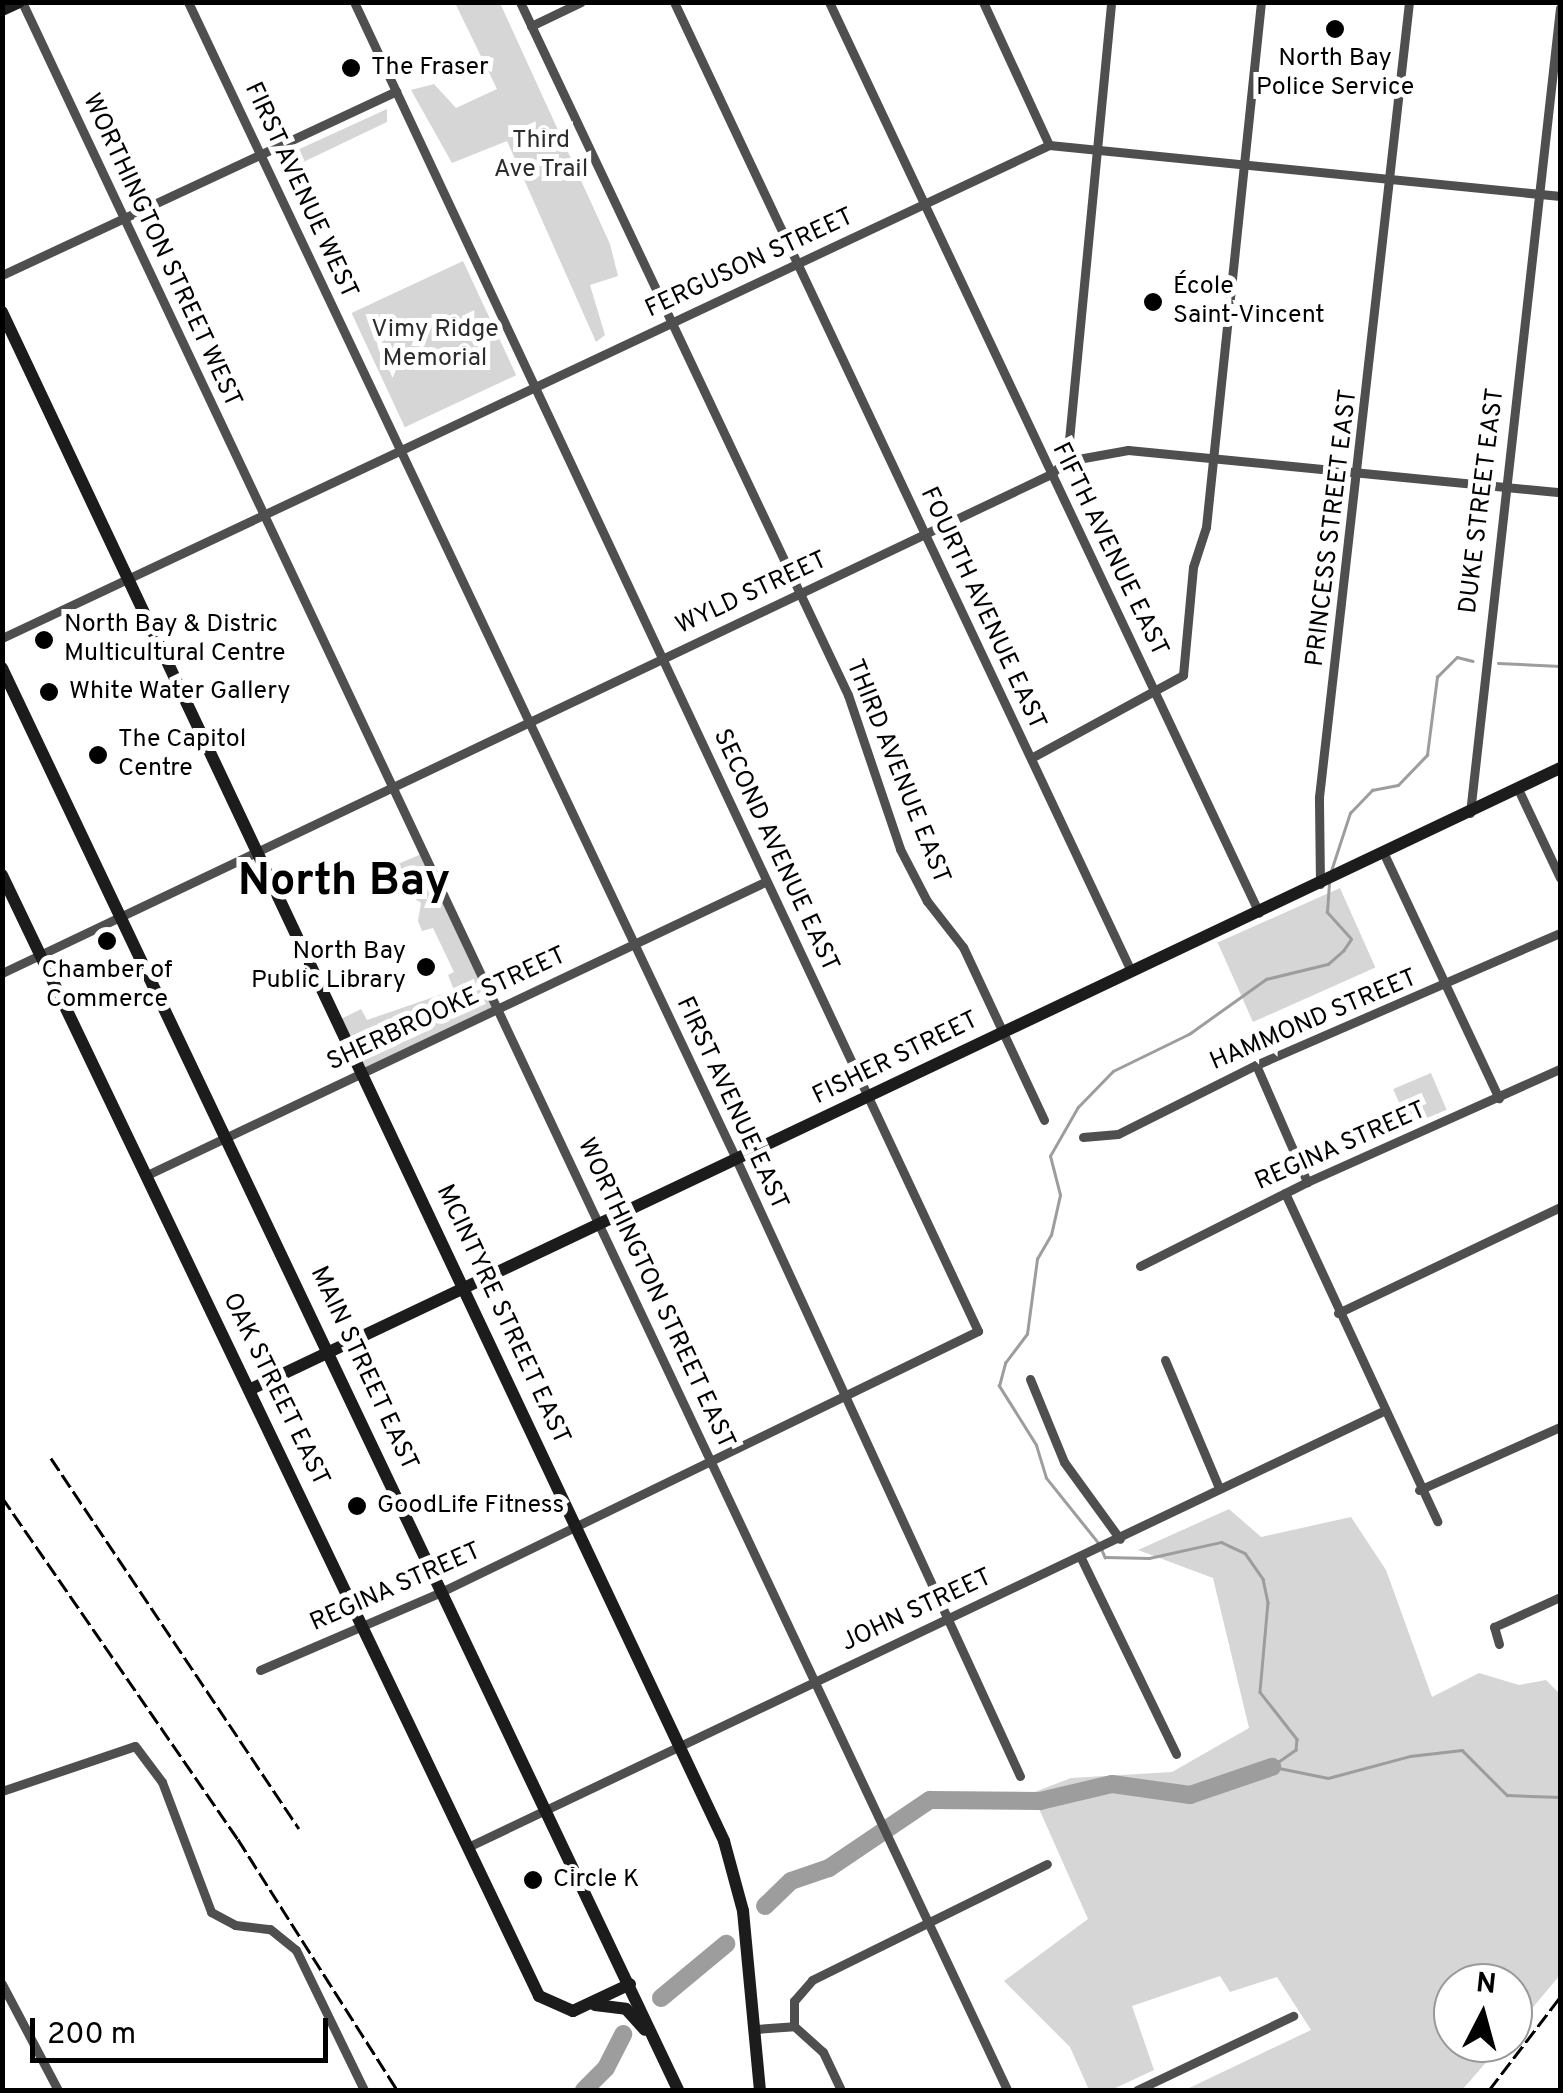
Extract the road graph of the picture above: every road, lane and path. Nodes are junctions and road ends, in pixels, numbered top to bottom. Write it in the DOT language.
graph roads {
  1 [pos="20,2"];
  2 [pos="188,2"];
  3 [pos="354,2"];
  4 [pos="520,2"];
  5 [pos="581,2"];
  6 [pos="674,2"];
  7 [pos="829,2"];
  8 [pos="983,2"];
  9 [pos="1110,2"];
  10 [pos="1261,2"];
  11 [pos="1409,2"];
  12 [pos="1560,8"];
  13 [pos="2,10"];
  14 [pos="531,26"];
  15 [pos="396,91"];
  16 [pos="1049,145"];
  17 [pos="1096,146"];
  18 [pos="259,152"];
  19 [pos="1243,160"];
  20 [pos="1392,178"];
  21 [pos="1541,194"];
  22 [pos="1560,196"];
  23 [pos="925,204"];
  24 [pos="124,217"];
  25 [pos="796,264"];
  26 [pos="2,275"];
  27 [pos="2,312"];
  28 [pos="668,324"];
  29 [pos="536,387"];
  30 [pos="401,451"];
  31 [pos="1213,458"];
  32 [pos="1067,460"];
  33 [pos="1361,472"];
  34 [pos="1049,476"];
  35 [pos="1504,484"];
  36 [pos="1560,492"];
  37 [pos="264,516"];
  38 [pos="924,534"];
  39 [pos="129,579"];
  40 [pos="798,595"];
  41 [pos="2,638"];
  42 [pos="665,658"];
  43 [pos="2,668"];
  44 [pos="1156,692"];
  45 [pos="529,722"];
  46 [pos="1031,758"];
  47 [pos="1560,768"];
  48 [pos="394,788"];
  49 [pos="1518,789"];
  50 [pos="1470,813"];
  51 [pos="258,852"];
  52 [pos="1384,854"];
  53 [pos="2,875"];
  54 [pos="1560,878"];
  55 [pos="764,882"];
  56 [pos="1324,882"];
  57 [pos="1258,913"];
  58 [pos="123,916"];
  59 [pos="1560,934"];
  60 [pos="634,945"];
  61 [pos="41,955"];
  62 [pos="1131,971"];
  63 [pos="2,974"];
  64 [pos="1446,986"];
  65 [pos="499,1008"];
  66 [pos="1004,1033"];
  67 [pos="1256,1065"];
  68 [pos="1560,1069"];
  69 [pos="362,1070"];
  70 [pos="868,1097"];
  71 [pos="1499,1098"];
  72 [pos="1044,1120"];
  73 [pos="227,1137"];
  74 [pos="1083,1137"];
  75 [pos="737,1161"];
  76 [pos="147,1174"];
  77 [pos="1308,1182"];
  78 [pos="1285,1192"];
  79 [pos="1560,1207"];
  80 [pos="599,1224"];
  81 [pos="1140,1266"];
  82 [pos="464,1288"];
  83 [pos="1338,1313"];
  84 [pos="978,1331"];
  85 [pos="330,1352"];
  86 [pos="1166,1360"];
  87 [pos="1030,1379"];
  88 [pos="249,1390"];
  89 [pos="846,1399"];
  90 [pos="1381,1412"];
  91 [pos="1560,1427"];
  92 [pos="712,1462"];
  93 [pos="1218,1488"];
  94 [pos="1418,1490"];
  95 [pos="1437,1521"];
  96 [pos="577,1527"];
  97 [pos="1120,1539"];
  98 [pos="1082,1555"];
  99 [pos="443,1591"];
  100 [pos="1560,1596"];
  101 [pos="949,1618"];
  102 [pos="362,1624"];
  103 [pos="1500,1644"];
  104 [pos="260,1670"];
  105 [pos="817,1681"];
  106 [pos="680,1746"];
  107 [pos="1176,1754"];
  108 [pos="1020,1776"];
  109 [pos="2,1791"];
  110 [pos="546,1810"];
  111 [pos="470,1846"];
  112 [pos="1047,1864"];
  113 [pos="930,1922"];
  114 [pos="2,1984"];
  115 [pos="630,1984"];
  116 [pos="590,2005"];
  117 [pos="1293,2016"];
  118 [pos="794,2026"];
  119 [pos="754,2029"];
  120 [pos="654,2039"];
  121 [pos="58,2090"];
  122 [pos="364,2090"];
  123 [pos="678,2090"];
  124 [pos="760,2090"];
  125 [pos="841,2090"];
  126 [pos="1008,2090"];
  127 [pos="1137,2090"];
  1 -- 13 [label="main road"];
  1 -- 24 [label="street, WORTHINGTON STREET WEST"];
  2 -- 18 [label="street, FIRST AVENUE WEST"];
  3 -- 15 [label="street, SECOND AVENUE EAST"];
  4 -- 14 [label="street, THIRD AVENUE EAST"];
  5 -- 14 [label="street"];
  6 -- 25 [label="street, FOURTH AVENUE EAST"];
  7 -- 23 [label="street, FIFTH AVENUE EAST"];
  8 -- 16 [label="street"];
  9 -- 17 [label="street"];
  10 -- 19 [label="street"];
  11 -- 20 [label="street, PRINCESS STREET EAST"];
  12 -- 21 [label="street, DUKE STREET EAST"];
  14 -- 28 [label="street, THIRD AVENUE EAST"];
  15 -- 18 [label="street"];
  15 -- 29 [label="street, SECOND AVENUE EAST"];
  16 -- 17 [label="street, FERGUSON STREET"];
  16 -- 23 [label="street, FERGUSON STREET"];
  17 -- 19 [label="street, FERGUSON STREET"];
  17 -- 32 [label="street"];
  18 -- 24 [label="street"];
  18 -- 30 [label="street, FIRST AVENUE WEST"];
  19 -- 20 [label="street, FERGUSON STREET"];
  19 -- 31 [label="street"];
  20 -- 21 [label="street, FERGUSON STREET"];
  20 -- 33 [label="street, PRINCESS STREET EAST"];
  21 -- 22 [label="street, FERGUSON STREET"];
  21 -- 35 [label="street, DUKE STREET EAST"];
  23 -- 25 [label="street, FERGUSON STREET"];
  23 -- 34 [label="street, FIFTH AVENUE EAST"];
  24 -- 26 [label="street"];
  24 -- 37 [label="street, WORTHINGTON STREET WEST"];
  25 -- 28 [label="street, FERGUSON STREET"];
  25 -- 38 [label="street, FOURTH AVENUE EAST"];
  27 -- 39 [label="main road, MCINTYRE STREET EAST"];
  28 -- 29 [label="street, FERGUSON STREET"];
  28 -- 40 [label="street, THIRD AVENUE EAST"];
  29 -- 30 [label="street, FERGUSON STREET"];
  29 -- 42 [label="street, SECOND AVENUE EAST"];
  30 -- 37 [label="street, FERGUSON STREET"];
  30 -- 45 [label="street, FIRST AVENUE EAST"];
  31 -- 32 [label="street"];
  31 -- 33 [label="street"];
  31 -- 44 [label="street"];
  32 -- 34 [label="street, WYLD STREET"];
  33 -- 35 [label="street"];
  33 -- 56 [label="street, PRINCESS STREET EAST"];
  34 -- 38 [label="street, WYLD STREET"];
  34 -- 44 [label="street, FIFTH AVENUE EAST"];
  35 -- 36 [label="street"];
  35 -- 50 [label="street, DUKE STREET EAST"];
  37 -- 39 [label="street, FERGUSON STREET"];
  37 -- 48 [label="street, WORTHINGTON STREET EAST"];
  38 -- 40 [label="street, WYLD STREET"];
  38 -- 46 [label="street, FOURTH AVENUE EAST"];
  39 -- 41 [label="street, FERGUSON STREET"];
  39 -- 51 [label="main road, MCINTYRE STREET EAST"];
  40 -- 42 [label="street, WYLD STREET"];
  40 -- 66 [label="street, THIRD AVENUE EAST"];
  42 -- 45 [label="street, WYLD STREET"];
  42 -- 55 [label="street, SECOND AVENUE EAST"];
  43 -- 58 [label="main road, MAIN STREET EAST"];
  44 -- 46 [label="street"];
  44 -- 57 [label="street, FIFTH AVENUE EAST"];
  45 -- 48 [label="street, WYLD STREET"];
  45 -- 60 [label="street, FIRST AVENUE EAST"];
  46 -- 62 [label="street, FOURTH AVENUE EAST"];
  47 -- 49 [label="main road, FISHER STREET"];
  48 -- 51 [label="street, WYLD STREET"];
  48 -- 65 [label="street, WORTHINGTON STREET EAST"];
  49 -- 50 [label="main road, FISHER STREET"];
  49 -- 54 [label="street"];
  50 -- 52 [label="main road, FISHER STREET"];
  51 -- 58 [label="street, WYLD STREET"];
  51 -- 69 [label="main road, MCINTYRE STREET EAST"];
  52 -- 56 [label="main road, FISHER STREET"];
  52 -- 64 [label="street"];
  53 -- 61 [label="main road, OAK STREET EAST"];
  55 -- 60 [label="street, SHERBROOKE STREET"];
  55 -- 70 [label="street, SECOND AVENUE EAST"];
  56 -- 57 [label="main road, FISHER STREET"];
  57 -- 62 [label="main road, FISHER STREET"];
  58 -- 61 [label="street, WYLD STREET"];
  58 -- 73 [label="main road, MAIN STREET EAST"];
  59 -- 64 [label="street, HAMMOND STREET"];
  60 -- 65 [label="street, SHERBROOKE STREET"];
  60 -- 75 [label="street, FIRST AVENUE EAST"];
  61 -- 63 [label="street, WYLD STREET"];
  61 -- 76 [label="main road, OAK STREET EAST"];
  62 -- 66 [label="main road, FISHER STREET"];
  64 -- 67 [label="street, HAMMOND STREET"];
  64 -- 71 [label="street"];
  65 -- 69 [label="street, SHERBROOKE STREET"];
  65 -- 80 [label="street, WORTHINGTON STREET EAST"];
  66 -- 70 [label="main road, FISHER STREET"];
  66 -- 72 [label="street, THIRD AVENUE EAST"];
  67 -- 74 [label="street, HAMMOND STREET"];
  67 -- 77 [label="street"];
  68 -- 71 [label="street, REGINA STREET"];
  69 -- 73 [label="street, SHERBROOKE STREET"];
  69 -- 82 [label="main road, MCINTYRE STREET EAST"];
  70 -- 75 [label="main road, FISHER STREET"];
  70 -- 84 [label="street, SECOND AVENUE EAST"];
  71 -- 77 [label="street, REGINA STREET"];
  73 -- 76 [label="street, SHERBROOKE STREET"];
  73 -- 85 [label="main road, MAIN STREET EAST"];
  75 -- 80 [label="main road, FISHER STREET"];
  75 -- 89 [label="street, FIRST AVENUE EAST"];
  76 -- 88 [label="main road, OAK STREET EAST"];
  77 -- 78 [label="street, REGINA STREET"];
  78 -- 81 [label="street, REGINA STREET"];
  78 -- 83 [label="street"];
  79 -- 83 [label="street"];
  80 -- 82 [label="main road, FISHER STREET"];
  80 -- 92 [label="street, WORTHINGTON STREET EAST"];
  82 -- 85 [label="main road, FISHER STREET"];
  82 -- 96 [label="main road, MCINTYRE STREET EAST"];
  83 -- 90 [label="street"];
  84 -- 89 [label="street, REGINA STREET"];
  85 -- 88 [label="main road, FISHER STREET"];
  85 -- 99 [label="main road, MAIN STREET EAST"];
  86 -- 93 [label="street"];
  87 -- 97 [label="street"];
  88 -- 102 [label="main road, OAK STREET EAST"];
  89 -- 92 [label="street, REGINA STREET"];
  89 -- 101 [label="street, FIRST AVENUE EAST"];
  90 -- 93 [label="street, JOHN STREET"];
  90 -- 94 [label="street"];
  91 -- 94 [label="street"];
  92 -- 96 [label="street, REGINA STREET"];
  92 -- 105 [label="street, WORTHINGTON STREET EAST"];
  93 -- 97 [label="street, JOHN STREET"];
  94 -- 95 [label="street"];
  96 -- 99 [label="street, REGINA STREET"];
  96 -- 106 [label="main road, MCINTYRE STREET EAST"];
  97 -- 98 [label="street, JOHN STREET"];
  98 -- 101 [label="street, JOHN STREET"];
  98 -- 107 [label="street"];
  99 -- 102 [label="street, REGINA STREET"];
  99 -- 110 [label="main road, MAIN STREET EAST"];
  100 -- 103 [label="street"];
  101 -- 105 [label="street, JOHN STREET"];
  101 -- 108 [label="street, FIRST AVENUE EAST"];
  102 -- 104 [label="street, REGINA STREET"];
  102 -- 111 [label="main road, OAK STREET EAST"];
  105 -- 106 [label="street, JOHN STREET"];
  105 -- 113 [label="street, WORTHINGTON STREET EAST"];
  106 -- 110 [label="street, JOHN STREET"];
  106 -- 119 [label="main road, MCINTYRE STREET EAST"];
  109 -- 122 [label="street"];
  110 -- 111 [label="street, JOHN STREET"];
  110 -- 115 [label="main road, MAIN STREET EAST"];
  111 -- 116 [label="main road, OAK STREET EAST"];
  112 -- 113 [label="street"];
  113 -- 118 [label="street"];
  113 -- 126 [label="street, WORTHINGTON STREET EAST"];
  114 -- 121 [label="street"];
  115 -- 116 [label="main road"];
  115 -- 120 [label="main road, MAIN STREET EAST"];
  116 -- 120 [label="main road, OAK STREET EAST"];
  117 -- 127 [label="street"];
  118 -- 119 [label="street"];
  118 -- 125 [label="street"];
  119 -- 124 [label="main road, MCINTYRE STREET EAST"];
  120 -- 123 [label="main road, MAIN STREET EAST"];
}
